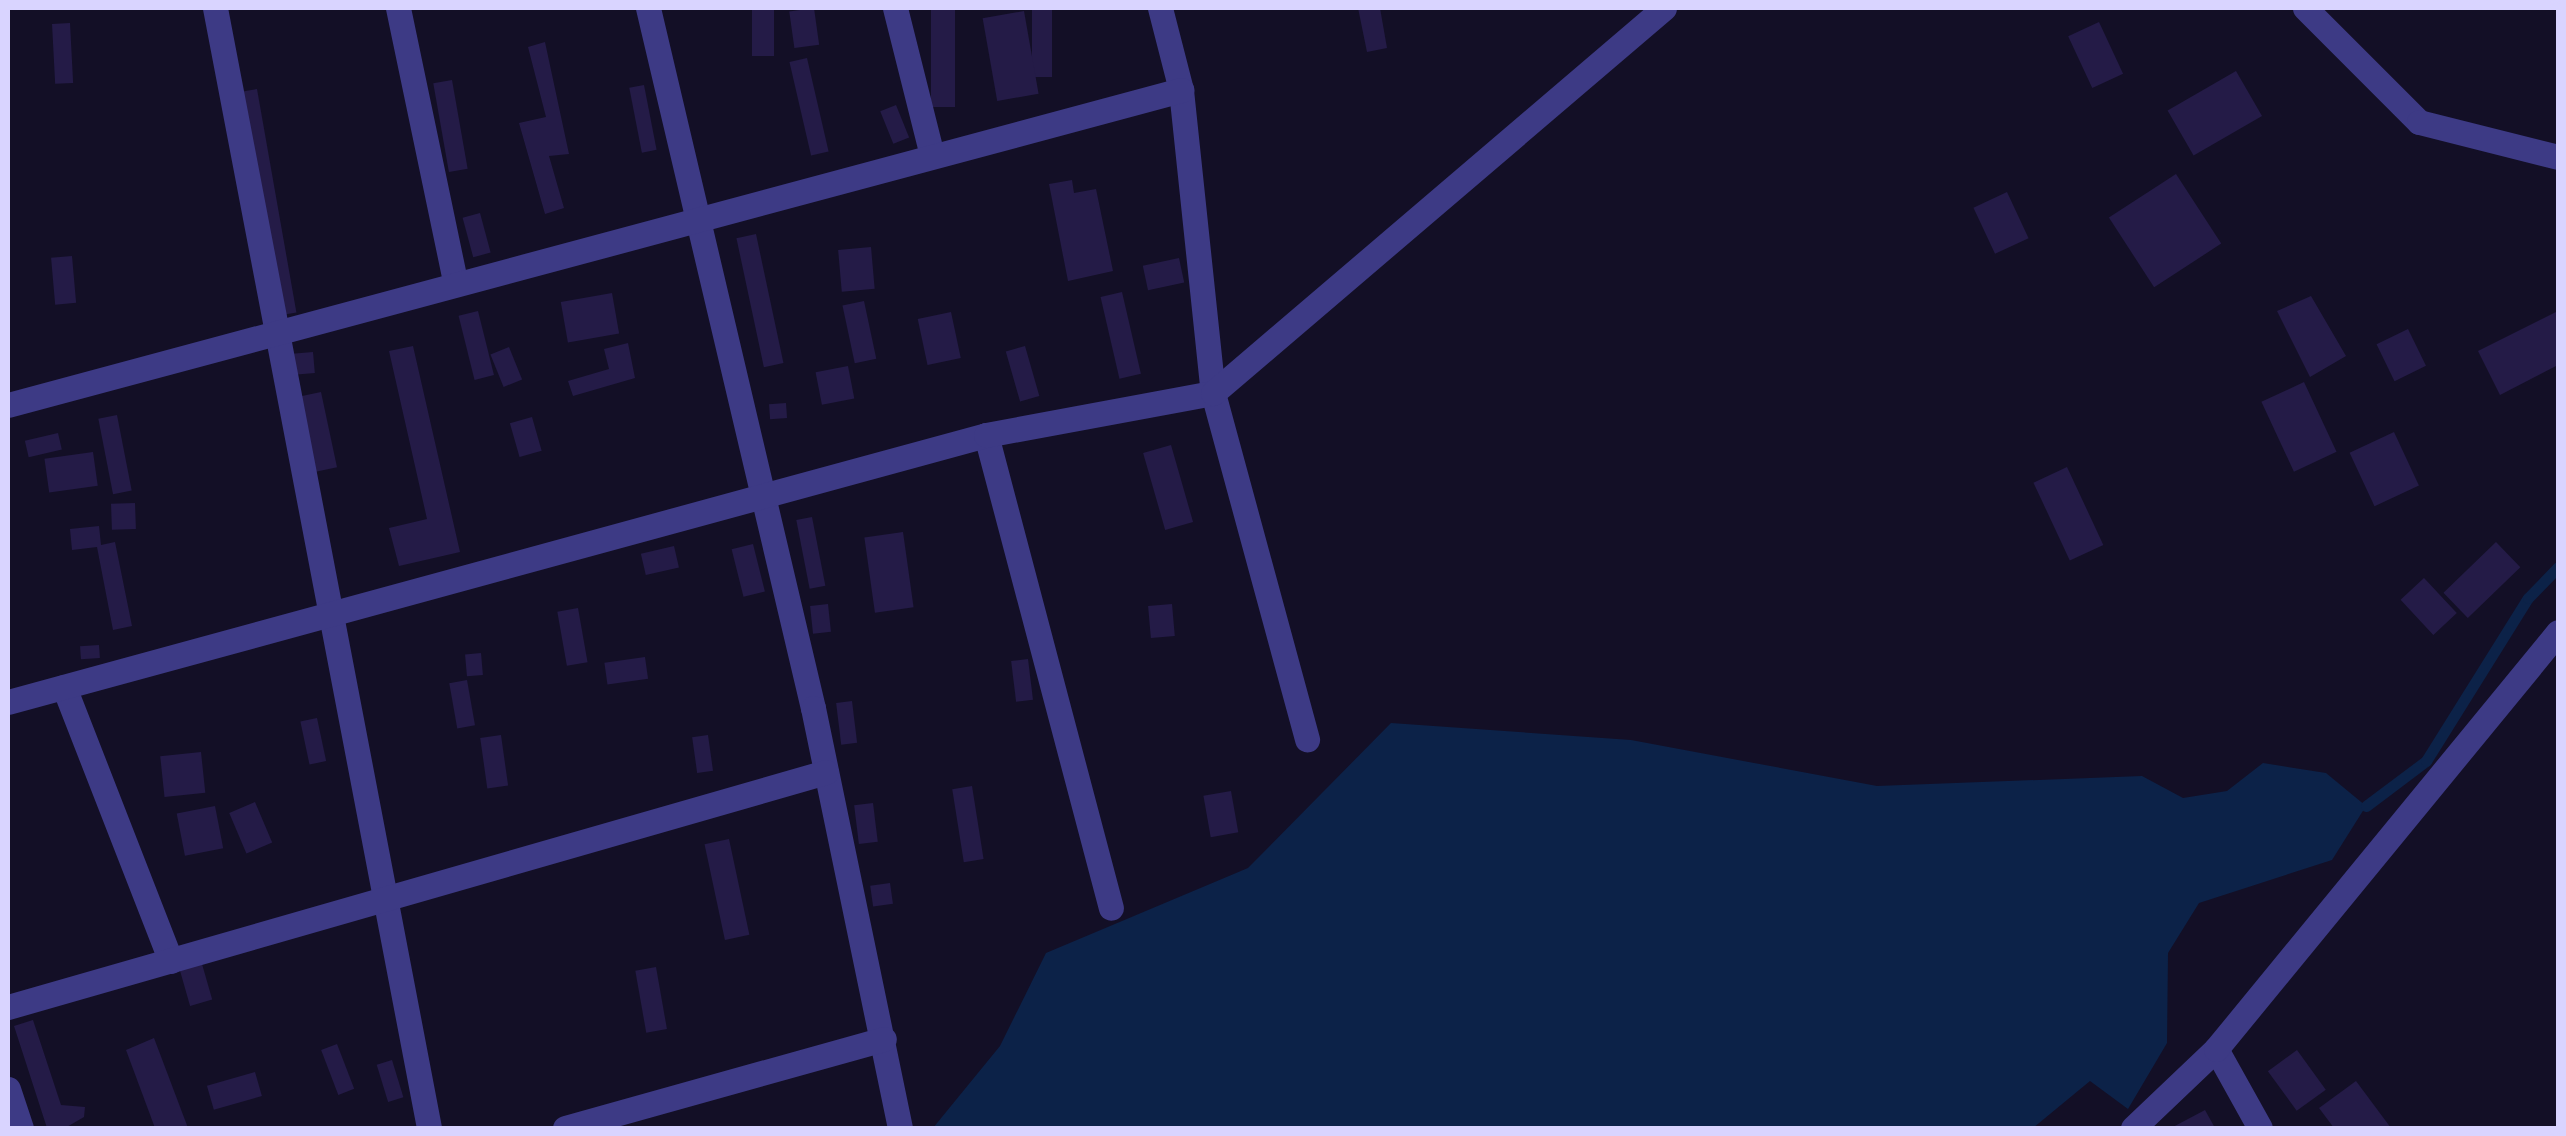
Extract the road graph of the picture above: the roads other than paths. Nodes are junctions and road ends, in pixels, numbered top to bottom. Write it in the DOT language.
graph roads {
  1 [pos="215,8"];
  2 [pos="398,8"];
  3 [pos="648,8"];
  4 [pos="896,8"];
  5 [pos="1160,8"];
  6 [pos="1664,8"];
  7 [pos="2305,8"];
  8 [pos="1181,90"];
  9 [pos="932,155"];
  10 [pos="2558,157"];
  11 [pos="702,220"];
  12 [pos="455,282"];
  13 [pos="272,335"];
  14 [pos="1212,393"];
  15 [pos="8,405"];
  16 [pos="986,435"];
  17 [pos="764,492"];
  18 [pos="327,613"];
  19 [pos="2558,632"];
  20 [pos="64,686"];
  21 [pos="8,702"];
  22 [pos="1307,739"];
  23 [pos="826,772"];
  24 [pos="384,899"];
  25 [pos="1110,908"];
  26 [pos="171,961"];
  27 [pos="8,1007"];
  28 [pos="884,1039"];
  29 [pos="2216,1049"];
  30 [pos="8,1089"];
  31 [pos="21,1128"];
  32 [pos="429,1128"];
  33 [pos="565,1128"];
  34 [pos="900,1128"];
  35 [pos="2134,1128"];
  36 [pos="2260,1128"];
  1 -- 13 [label="street"];
  2 -- 12 [label="street"];
  3 -- 11 [label="street"];
  4 -- 9 [label="street"];
  5 -- 8 [label="street"];
  6 -- 14 [label="street"];
  7 -- 10 [label="street"];
  8 -- 9 [label="street"];
  8 -- 14 [label="street"];
  9 -- 11 [label="street"];
  11 -- 12 [label="street"];
  11 -- 17 [label="street"];
  12 -- 13 [label="street"];
  13 -- 15 [label="street"];
  13 -- 18 [label="street"];
  14 -- 16 [label="street"];
  14 -- 22 [label="street"];
  16 -- 17 [label="street"];
  16 -- 25 [label="street"];
  17 -- 18 [label="street"];
  17 -- 23 [label="street"];
  18 -- 20 [label="street"];
  18 -- 24 [label="street"];
  19 -- 29 [label="street"];
  20 -- 21 [label="street"];
  20 -- 26 [label="street"];
  23 -- 24 [label="street"];
  23 -- 28 [label="street"];
  24 -- 26 [label="street"];
  24 -- 32 [label="street"];
  26 -- 27 [label="street"];
  28 -- 33 [label="street"];
  28 -- 34 [label="street"];
  29 -- 35 [label="street"];
  29 -- 36 [label="street"];
  30 -- 31 [label="street"];
}
